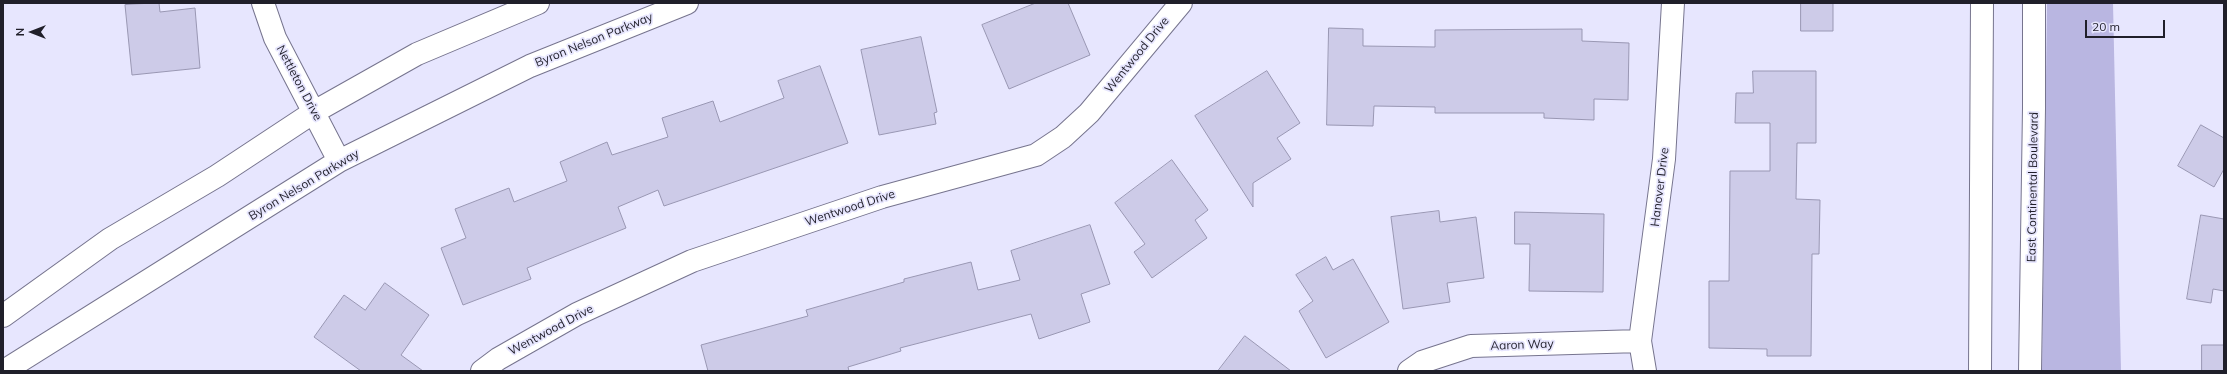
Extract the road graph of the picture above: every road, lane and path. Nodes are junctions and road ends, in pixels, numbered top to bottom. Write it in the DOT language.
graph roads {
  1 [pos="263,3"];
  2 [pos="538,3"];
  3 [pos="687,3"];
  4 [pos="1181,3"];
  5 [pos="1673,3"];
  6 [pos="1982,3"];
  7 [pos="2034,3"];
  8 [pos="314,112"];
  9 [pos="339,161"];
  10 [pos="3,316"];
  11 [pos="1640,341"];
  12 [pos="4,371"];
  13 [pos="482,371"];
  14 [pos="1409,371"];
  15 [pos="1645,371"];
  16 [pos="1980,371"];
  17 [pos="2030,371"];
  1 -- 8 [label="street, Nettleton Drive"];
  2 -- 8 [label="street"];
  3 -- 9 [label="street, Byron Nelson Parkway"];
  4 -- 13 [label="street, Wentwood Drive"];
  5 -- 11 [label="street, Hanover Drive"];
  6 -- 16 [label="street"];
  7 -- 17 [label="street, East Continental Boulevard"];
  8 -- 9 [label="street, Nettleton Drive"];
  8 -- 10 [label="street"];
  9 -- 12 [label="street, Byron Nelson Parkway"];
  11 -- 14 [label="street, Aaron Way"];
  11 -- 15 [label="street, Hanover Drive"];
}
